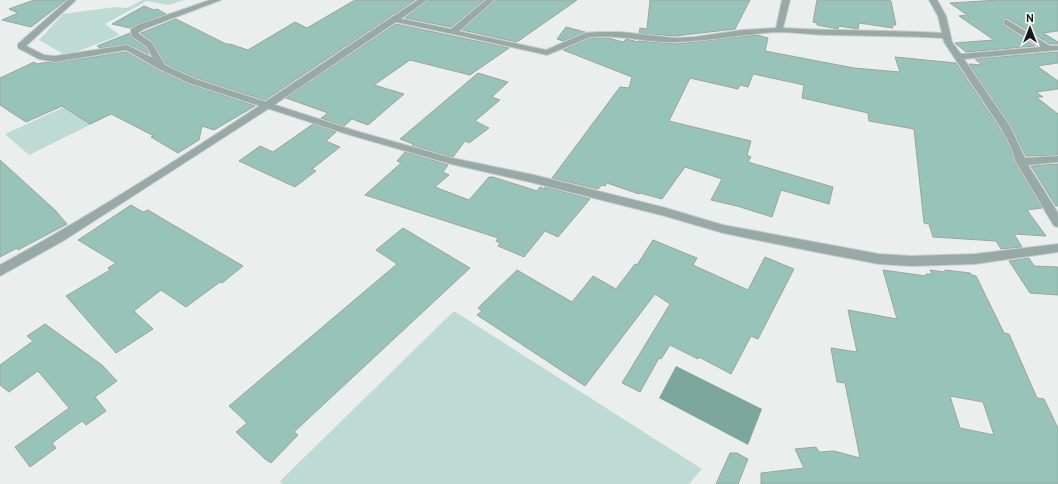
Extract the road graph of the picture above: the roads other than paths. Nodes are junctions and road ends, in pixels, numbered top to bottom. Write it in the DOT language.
graph roads {
  1 [pos="72,0"];
  2 [pos="217,0"];
  3 [pos="423,0"];
  4 [pos="490,0"];
  5 [pos="786,0"];
  6 [pos="933,0"];
  7 [pos="395,19"];
  8 [pos="1007,22"];
  9 [pos="779,30"];
  10 [pos="453,32"];
  11 [pos="946,36"];
  12 [pos="1058,48"];
  13 [pos="1049,49"];
  14 [pos="959,57"];
  15 [pos="162,67"];
  16 [pos="268,105"];
  17 [pos="1058,159"];
  18 [pos="1021,162"];
  19 [pos="1058,223"];
  20 [pos="1058,248"];
  21 [pos="0,271"];
  1 -- 15 [label="street"];
  2 -- 15 [label="street"];
  3 -- 7 [label="street"];
  4 -- 10 [label="street"];
  5 -- 9 [label="street"];
  6 -- 11 [label="street"];
  7 -- 10 [label="street"];
  7 -- 16 [label="street"];
  8 -- 13 [label="street"];
  9 -- 10 [label="street"];
  9 -- 11 [label="street"];
  11 -- 14 [label="street"];
  12 -- 13 [label="street"];
  13 -- 14 [label="street"];
  14 -- 18 [label="street"];
  15 -- 16 [label="street"];
  16 -- 20 [label="street"];
  16 -- 21 [label="street"];
  17 -- 18 [label="street"];
  18 -- 19 [label="street"];
}
